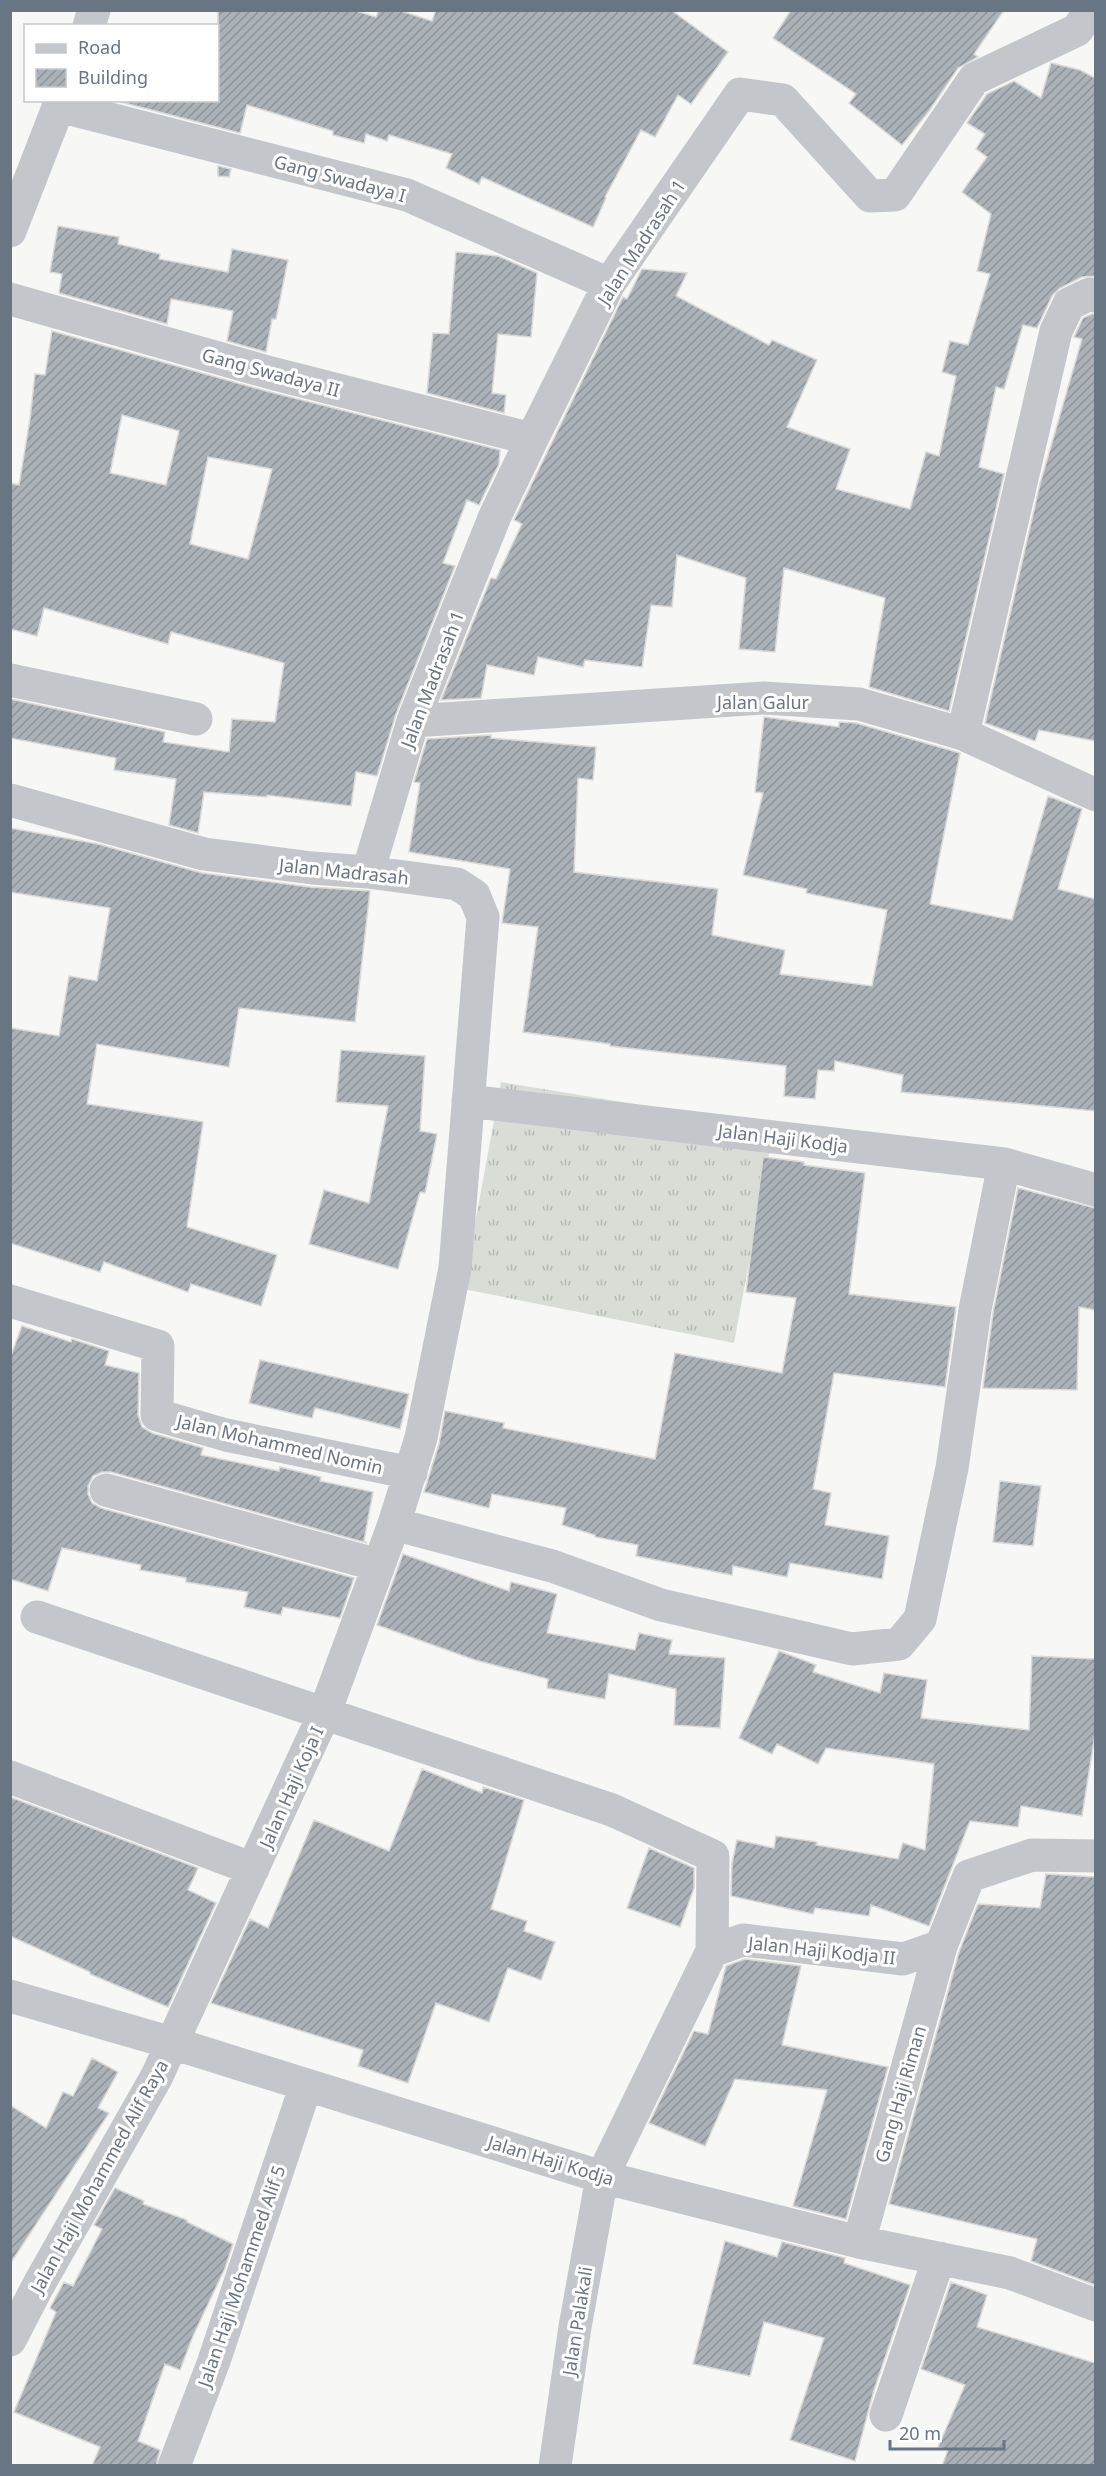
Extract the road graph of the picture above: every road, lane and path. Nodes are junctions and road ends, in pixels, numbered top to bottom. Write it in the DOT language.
graph roads {
  1 [pos="1091,10"];
  2 [pos="60,103"];
  3 [pos="10,231"];
  4 [pos="609,284"];
  5 [pos="1095,296"];
  6 [pos="10,299"];
  7 [pos="532,439"];
  8 [pos="10,680"];
  9 [pos="196,719"];
  10 [pos="413,721"];
  11 [pos="963,734"];
  12 [pos="1095,795"];
  13 [pos="10,800"];
  14 [pos="368,872"];
  15 [pos="468,1101"];
  16 [pos="1004,1164"];
  17 [pos="1095,1190"];
  18 [pos="10,1301"];
  19 [pos="411,1473"];
  20 [pos="106,1490"];
  21 [pos="394,1524"];
  22 [pos="378,1565"];
  23 [pos="37,1617"];
  24 [pos="325,1712"];
  25 [pos="10,1777"];
  26 [pos="1095,1856"];
  27 [pos="253,1869"];
  28 [pos="941,1946"];
  29 [pos="712,1952"];
  30 [pos="10,1996"];
  31 [pos="172,2043"];
  32 [pos="306,2085"];
  33 [pos="602,2177"];
  34 [pos="859,2242"];
  35 [pos="939,2258"];
  36 [pos="1095,2305"];
  37 [pos="10,2340"];
  38 [pos="886,2415"];
  39 [pos="556,2465"];
  40 [pos="174,2466"];
  1 -- 4 [label="street, Jalan Madrasah 1"];
  2 -- 3 [label="street"];
  2 -- 4 [label="street, Gang Swadaya I"];
  4 -- 7 [label="street, Jalan Madrasah 1"];
  5 -- 11 [label="street"];
  6 -- 7 [label="street, Gang Swadaya II"];
  7 -- 10 [label="street, Jalan Madrasah 1"];
  8 -- 9 [label="street"];
  10 -- 11 [label="street, Jalan Galur"];
  10 -- 14 [label="street, Jalan Madrasah 1"];
  11 -- 12 [label="street, Jalan Galur"];
  13 -- 14 [label="street, Jalan Madrasah"];
  14 -- 15 [label="street, Jalan Madrasah"];
  15 -- 16 [label="street, Jalan Haji Kodja"];
  15 -- 19 [label="street, Jalan Madrasah"];
  16 -- 17 [label="street, Jalan Haji Kodja"];
  16 -- 21 [label="street"];
  18 -- 19 [label="street, Jalan Mohammed Nomin"];
  19 -- 21 [label="street, Jalan Haji Koja I"];
  20 -- 22 [label="street"];
  21 -- 22 [label="street, Jalan Haji Koja I"];
  22 -- 24 [label="street, Jalan Haji Koja I"];
  23 -- 24 [label="street"];
  24 -- 27 [label="street, Jalan Haji Koja I"];
  24 -- 29 [label="street"];
  25 -- 27 [label="street"];
  26 -- 28 [label="street"];
  27 -- 31 [label="street, Jalan Haji Koja I"];
  28 -- 29 [label="street, Jalan Haji Kodja II"];
  28 -- 34 [label="street, Gang Haji Riman"];
  29 -- 33 [label="street"];
  30 -- 31 [label="street, Jalan Haji Kodja"];
  31 -- 32 [label="street, Jalan Haji Kodja"];
  31 -- 37 [label="street, Jalan Haji Mohammed Alif Raya"];
  32 -- 33 [label="street, Jalan Haji Kodja"];
  32 -- 40 [label="street, Jalan Haji Mohammed Alif 5"];
  33 -- 34 [label="street, Jalan Haji Kodja"];
  33 -- 39 [label="street, Jalan Palakali"];
  34 -- 35 [label="street, Jalan Haji Kodja"];
  35 -- 36 [label="street, Jalan Haji Kodja"];
  35 -- 38 [label="street"];
}
